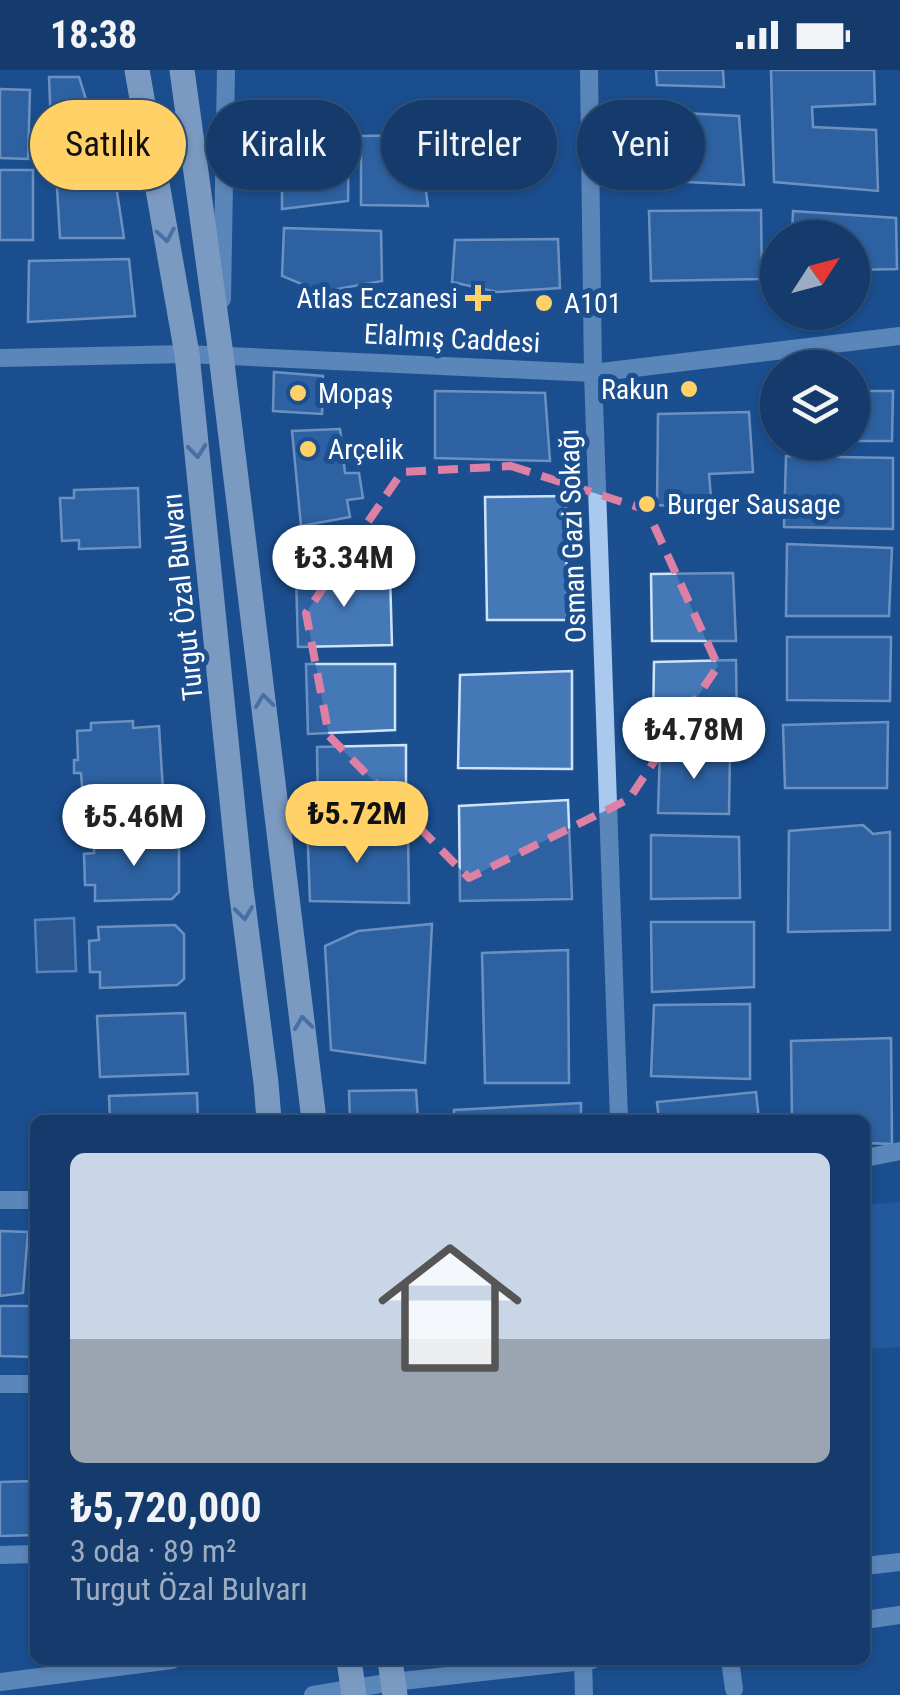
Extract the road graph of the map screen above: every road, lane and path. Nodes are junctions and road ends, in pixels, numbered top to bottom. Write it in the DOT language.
graph roads {
  1 [pos="136,70"];
  2 [pos="182,70"];
  3 [pos="226,70"];
  4 [pos="589,70"];
  5 [pos="900,336"];
  6 [pos="188,354"];
  7 [pos="221,355"];
  8 [pos="0,358"];
  9 [pos="594,372"];
  10 [pos="269,1115"];
  11 [pos="313,1115"];
  12 [pos="619,1115"];
  13 [pos="900,1151"];
  14 [pos="870,1157"];
  15 [pos="0,1200"];
  16 [pos="30,1200"];
  17 [pos="0,1384"];
  18 [pos="30,1384"];
  19 [pos="30,1554"];
  20 [pos="0,1555"];
  21 [pos="900,1562"];
  22 [pos="870,1565"];
  23 [pos="900,1615"];
  24 [pos="870,1619"];
  25 [pos="133,1665"];
  26 [pos="350,1665"];
  27 [pos="545,1665"];
  28 [pos="588,1665"];
  29 [pos="731,1665"];
  30 [pos="393,1679"];
  31 [pos="0,1682"];
  32 [pos="734,1688"];
  33 [pos="354,1692"];
  34 [pos="313,1695"];
  35 [pos="584,1695"];
  1 -- 6 [label="main road, Turgut Özal Bulvarı, one-way"];
  2 -- 7 [label="main road"];
  3 -- 7 [label="street"];
  4 -- 9 [label="street, Osman Gazi Sokağı"];
  5 -- 9 [label="street, Elalmış Caddesi"];
  6 -- 7 [label="street, Elalmış Caddesi"];
  6 -- 8 [label="street, Elalmış Caddesi"];
  6 -- 10 [label="main road, Turgut Özal Bulvarı, one-way"];
  7 -- 9 [label="street, Elalmış Caddesi"];
  11 -- 7 [label="main road, one-way"];
  9 -- 12 [label="street, Osman Gazi Sokağı"];
  13 -- 14 [label="street"];
  15 -- 16 [label="street"];
  17 -- 18 [label="street"];
  19 -- 20 [label="street"];
  21 -- 22 [label="street"];
  23 -- 24 [label="street"];
  25 -- 31 [label="street"];
  26 -- 33 [label="main road"];
  27 -- 30 [label="street"];
  28 -- 35 [label="street"];
  29 -- 32 [label="street"];
  30 -- 33 [label="street"];
  33 -- 34 [label="street"];
}
